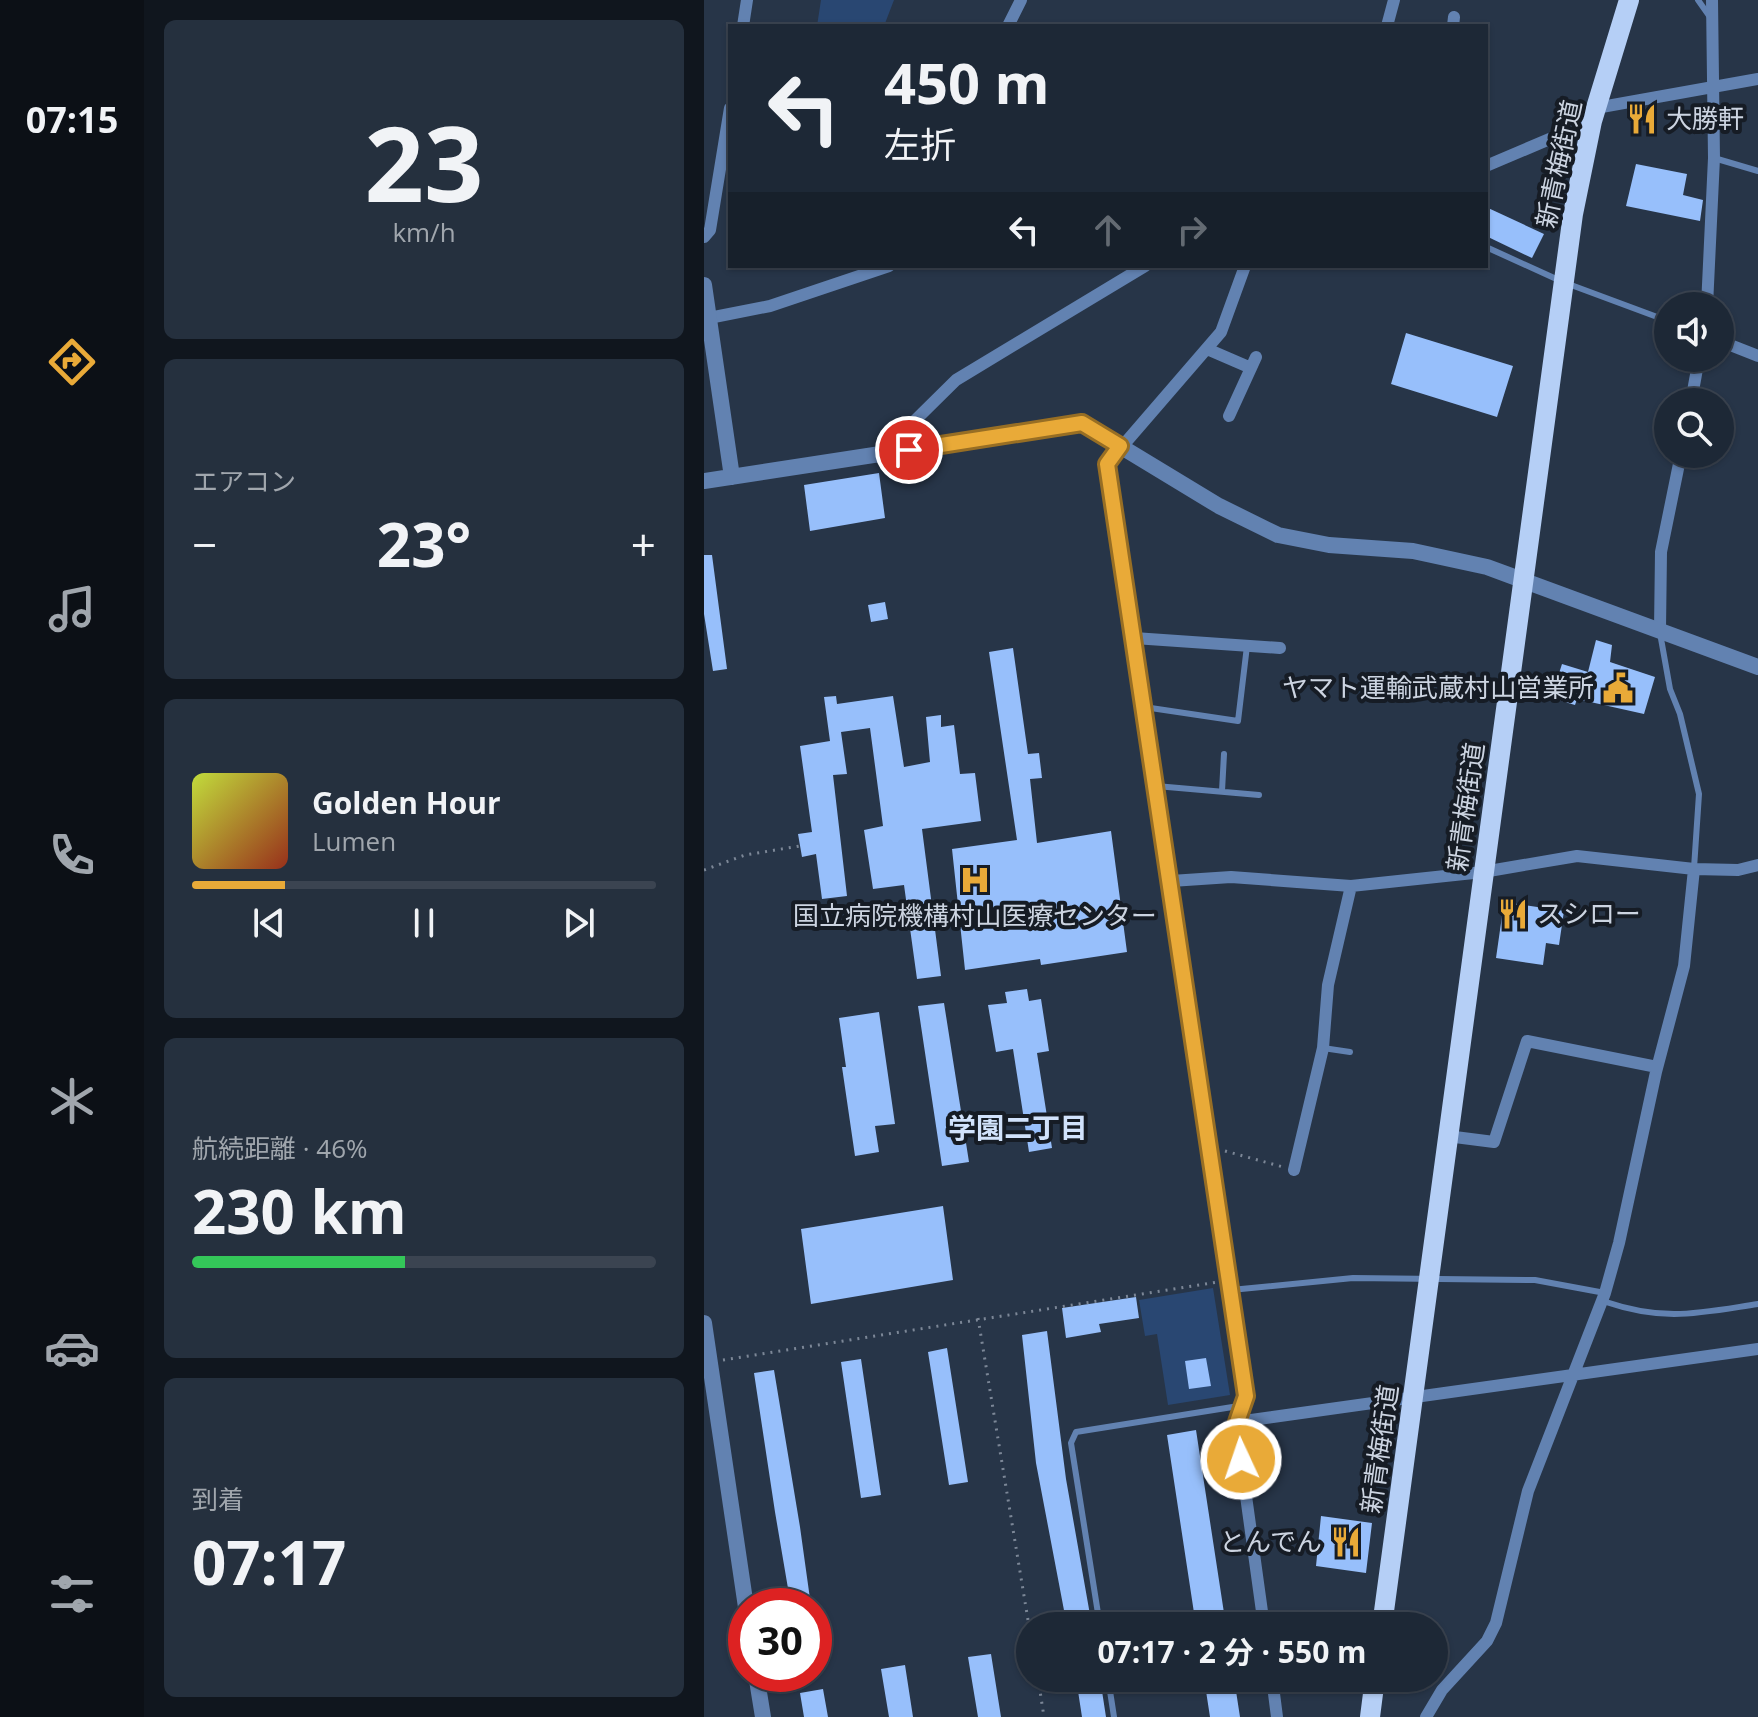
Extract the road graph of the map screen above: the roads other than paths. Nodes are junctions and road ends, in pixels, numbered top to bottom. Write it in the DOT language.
graph roads {
  1 [pos="747,0"];
  2 [pos="1021,0"];
  3 [pos="1394,0"];
  4 [pos="1629,0"];
  5 [pos="1698,0"];
  6 [pos="1712,0"];
  7 [pos="1713,21"];
  8 [pos="745,24"];
  9 [pos="1009,24"];
  10 [pos="1388,24"];
  11 [pos="1758,79"];
  12 [pos="1713,85"];
  13 [pos="1594,114"];
  14 [pos="728,120"];
  15 [pos="1714,158"];
  16 [pos="1488,165"];
  17 [pos="1758,171"];
  18 [pos="704,237"];
  19 [pos="1488,248"];
  20 [pos="881,268"];
  21 [pos="1142,268"];
  22 [pos="1244,268"];
  23 [pos="1563,282"];
  24 [pos="704,285"];
  25 [pos="1708,292"];
  26 [pos="1654,316"];
  27 [pos="709,318"];
  28 [pos="1734,347"];
  29 [pos="1207,349"];
  30 [pos="1758,356"];
  31 [pos="1229,416"];
  32 [pos="1120,446"];
  33 [pos="880,455"];
  34 [pos="1678,468"];
  35 [pos="732,477"];
  36 [pos="704,481"];
  37 [pos="1522,579"];
  38 [pos="1660,629"];
  39 [pos="1134,638"];
  40 [pos="1247,646"];
  41 [pos="1280,648"];
  42 [pos="1758,667"];
  43 [pos="1144,707"];
  44 [pos="1224,754"];
  45 [pos="1156,786"];
  46 [pos="1222,791"];
  47 [pos="1259,795"];
  48 [pos="1758,865"];
  49 [pos="1694,869"];
  50 [pos="1483,872"];
  51 [pos="1171,881"];
  52 [pos="1351,886"];
  53 [pos="1323,1048"];
  54 [pos="1350,1052"];
  55 [pos="1657,1067"];
  56 [pos="1447,1136"];
  57 [pos="1294,1170"];
  58 [pos="1428,1280"];
  59 [pos="1230,1285"];
  60 [pos="1605,1293"];
  61 [pos="1758,1304"];
  62 [pos="704,1323"];
  63 [pos="1758,1349"];
  64 [pos="1573,1375"];
  65 [pos="1413,1398"];
  66 [pos="1245,1405"];
  67 [pos="1237,1422"];
  68 [pos="743,1588"];
  69 [pos="1098,1612"];
  70 [pos="1262,1612"];
  71 [pos="1384,1612"];
  72 [pos="759,1692"];
  73 [pos="1110,1692"];
  74 [pos="1274,1692"];
  75 [pos="1373,1692"];
  76 [pos="763,1717"];
  77 [pos="1114,1717"];
  78 [pos="1277,1717"];
  79 [pos="1370,1717"];
  80 [pos="1426,1717"];
  1 -- 8 [label="street"];
  2 -- 9 [label="street"];
  3 -- 10 [label="street"];
  4 -- 13 [label="main road, 新青梅街道"];
  5 -- 7 [label="lane"];
  6 -- 7 [label="street"];
  7 -- 12 [label="street"];
  11 -- 12 [label="street"];
  12 -- 13 [label="street"];
  12 -- 15 [label="street"];
  13 -- 16 [label="street"];
  13 -- 23 [label="main road, 新青梅街道"];
  14 -- 18 [label="street"];
  15 -- 17 [label="lane"];
  15 -- 25 [label="street"];
  19 -- 23 [label="lane"];
  20 -- 27 [label="street"];
  21 -- 33 [label="street"];
  22 -- 29 [label="street"];
  23 -- 26 [label="lane"];
  23 -- 37 [label="main road, 新青梅街道"];
  24 -- 27 [label="street"];
  27 -- 35 [label="street"];
  28 -- 30 [label="street"];
  29 -- 31 [label="street"];
  29 -- 32 [label="street"];
  32 -- 33 [label="street"];
  32 -- 37 [label="street"];
  32 -- 39 [label="street"];
  33 -- 35 [label="street"];
  34 -- 38 [label="street"];
  35 -- 36 [label="street"];
  37 -- 38 [label="street"];
  37 -- 50 [label="main road, 新青梅街道"];
  38 -- 42 [label="street"];
  38 -- 49 [label="lane"];
  39 -- 40 [label="street"];
  39 -- 43 [label="street"];
  40 -- 41 [label="street"];
  40 -- 43 [label="lane"];
  43 -- 45 [label="street"];
  44 -- 46 [label="lane"];
  45 -- 46 [label="lane"];
  45 -- 51 [label="street"];
  46 -- 47 [label="lane"];
  48 -- 49 [label="street"];
  49 -- 50 [label="street"];
  49 -- 55 [label="street"];
  50 -- 52 [label="street"];
  50 -- 56 [label="main road, 新青梅街道"];
  51 -- 52 [label="street"];
  51 -- 59 [label="street"];
  52 -- 53 [label="street"];
  53 -- 54 [label="lane"];
  53 -- 57 [label="street"];
  55 -- 56 [label="street"];
  55 -- 60 [label="street"];
  56 -- 58 [label="main road, 新青梅街道"];
  58 -- 59 [label="lane"];
  58 -- 60 [label="lane"];
  58 -- 65 [label="main road, 新青梅街道"];
  59 -- 66 [label="street"];
  60 -- 61 [label="lane"];
  60 -- 64 [label="street"];
  62 -- 68 [label="street"];
  63 -- 64 [label="street"];
  64 -- 65 [label="street"];
  64 -- 80 [label="street"];
  65 -- 67 [label="street"];
  65 -- 71 [label="main road, 新青梅街道"];
  66 -- 67 [label="street"];
  66 -- 69 [label="lane"];
  67 -- 70 [label="street"];
  72 -- 76 [label="street"];
  73 -- 77 [label="lane"];
  74 -- 78 [label="street"];
  75 -- 79 [label="main road"];
}
